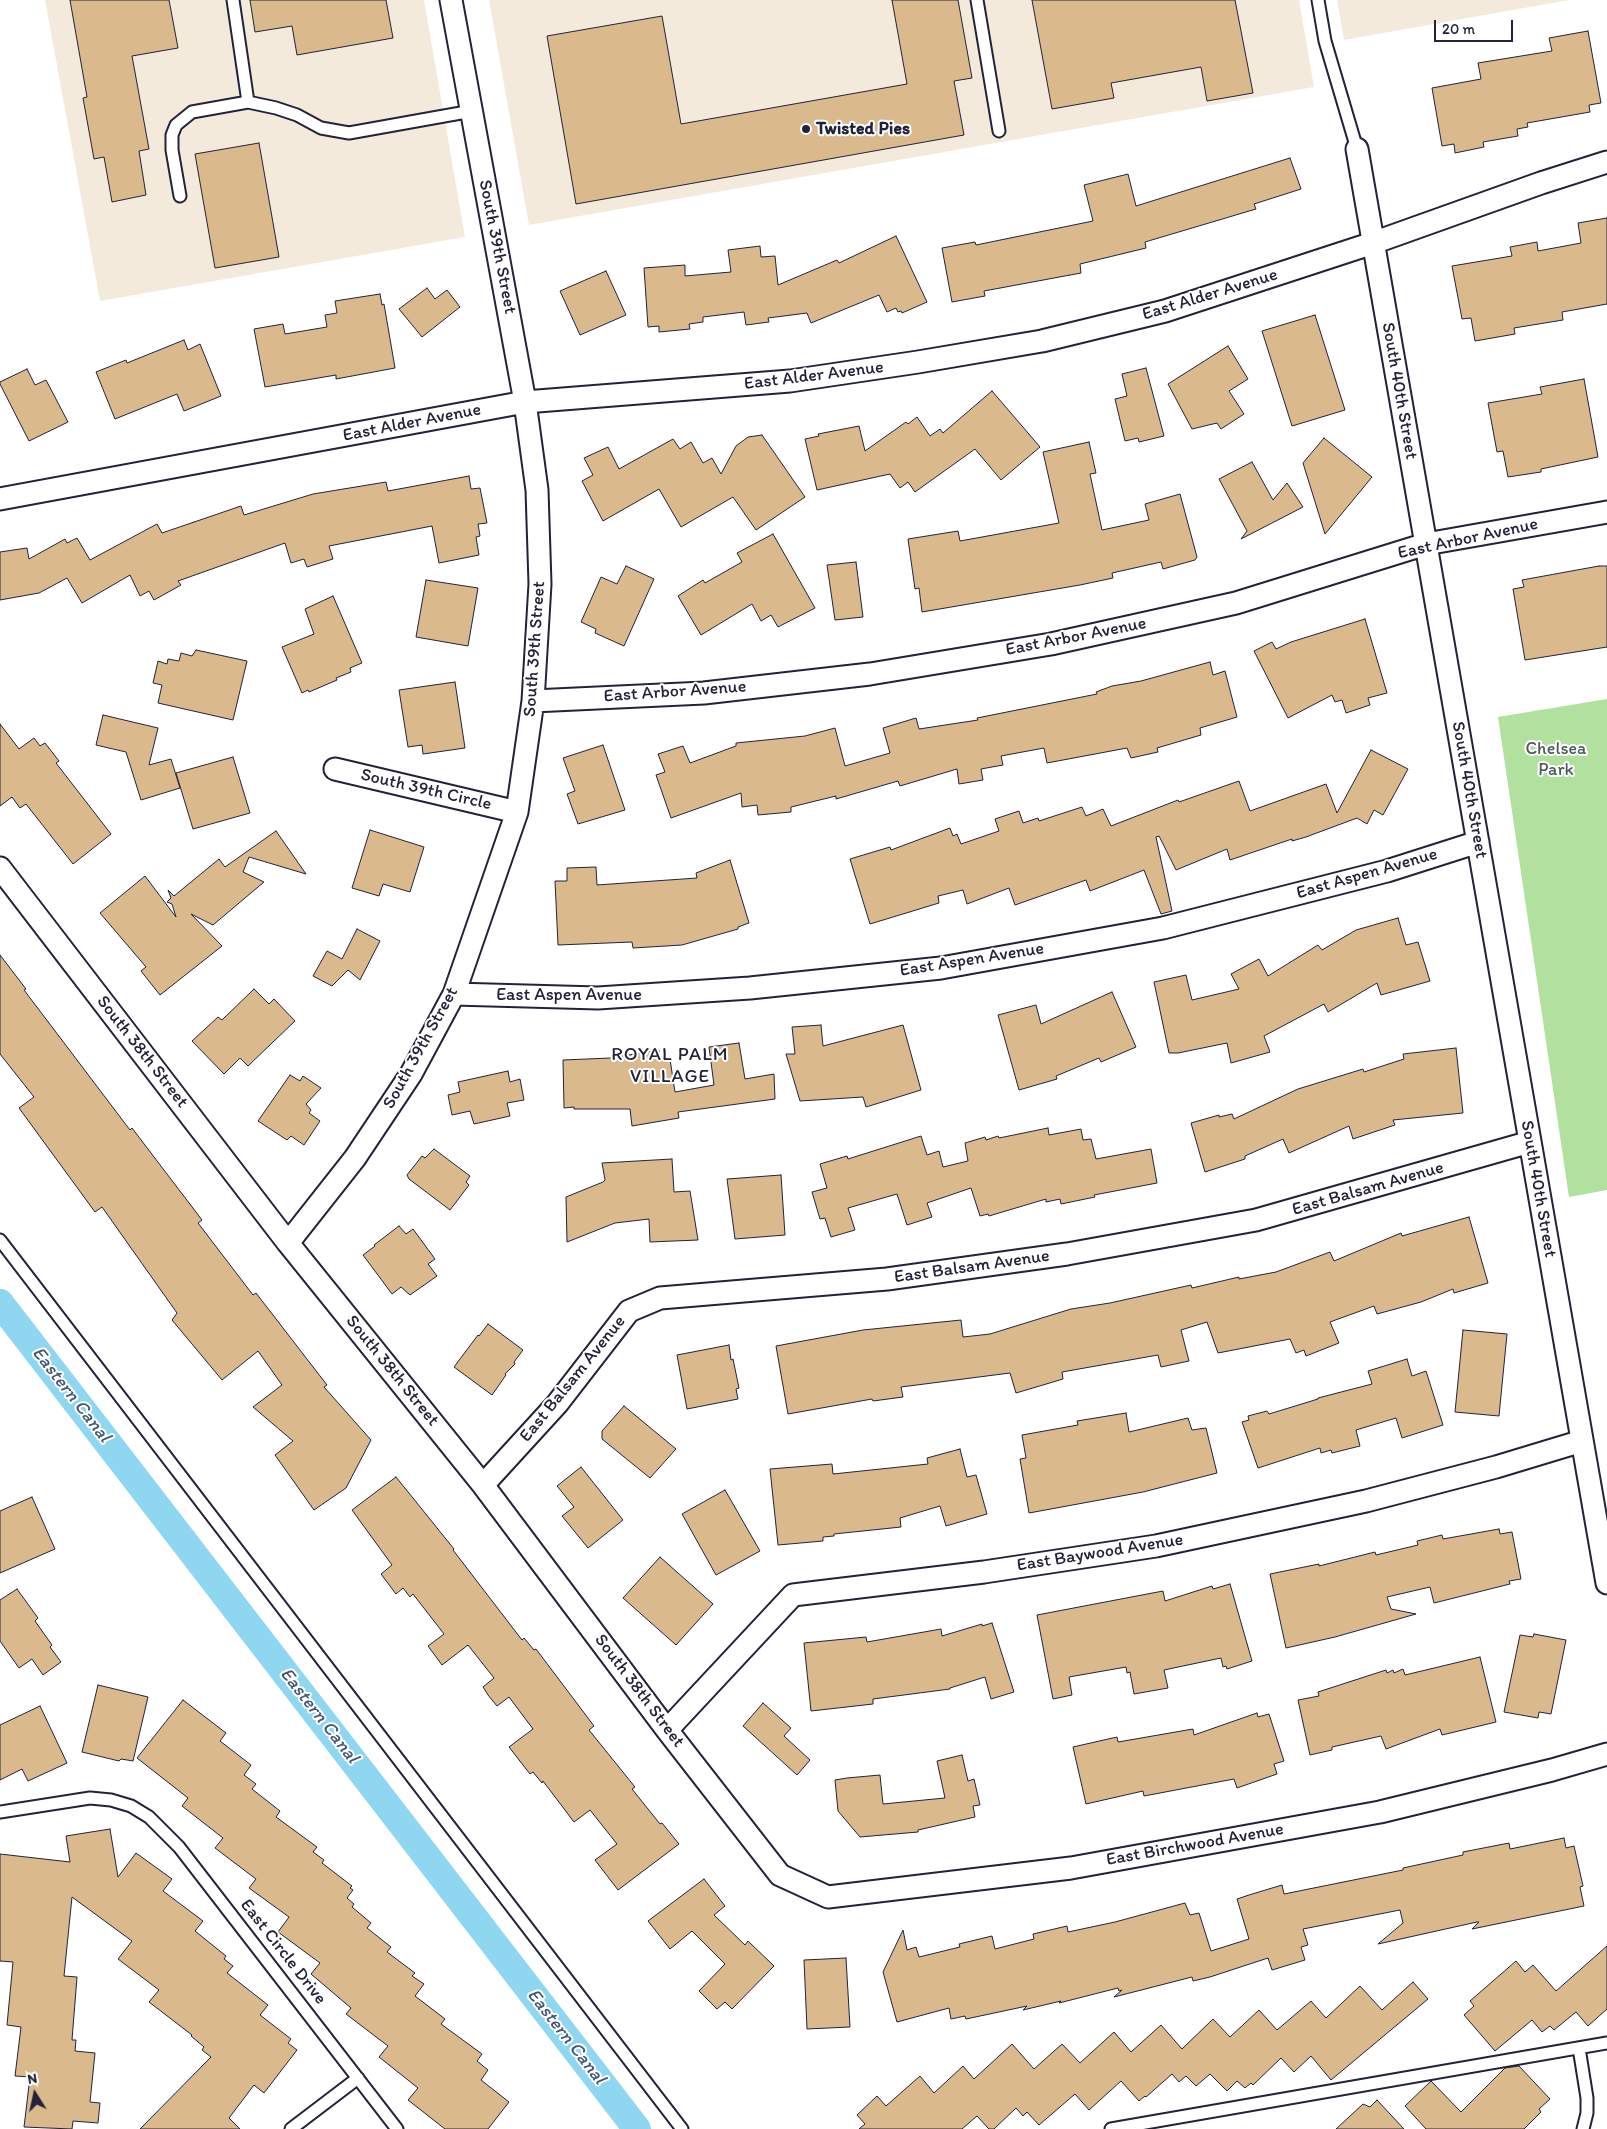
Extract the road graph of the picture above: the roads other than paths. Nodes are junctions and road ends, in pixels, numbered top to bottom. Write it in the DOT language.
graph roads {
  1 [pos="233,0"];
  2 [pos="451,0"];
  3 [pos="977,0"];
  4 [pos="1318,0"];
  5 [pos="248,102"];
  6 [pos="472,111"];
  7 [pos="999,131"];
  8 [pos="1357,149"];
  9 [pos="1607,162"];
  10 [pos="180,196"];
  11 [pos="1373,244"];
  12 [pos="525,402"];
  13 [pos="0,499"];
  14 [pos="1607,512"];
  15 [pos="1426,544"];
  16 [pos="533,700"];
  17 [pos="335,769"];
  18 [pos="517,812"];
  19 [pos="1478,842"];
  20 [pos="0,868"];
  21 [pos="454,994"];
  22 [pos="1530,1142"];
  23 [pos="0,1240"];
  24 [pos="288,1243"];
  25 [pos="1582,1441"];
  26 [pos="483,1485"];
  27 [pos="1607,1583"];
  28 [pos="667,1730"];
  29 [pos="1607,1754"];
  30 [pos="0,1812"];
  31 [pos="780,1875"];
  32 [pos="1607,2043"];
  33 [pos="1579,2048"];
  34 [pos="358,2078"];
  35 [pos="291,2129"];
  36 [pos="397,2129"];
  37 [pos="682,2129"];
  38 [pos="1111,2129"];
  39 [pos="1583,2129"];
  1 -- 5 [label="lane"];
  2 -- 6 [label="street, South 39th Street"];
  3 -- 7 [label="lane"];
  4 -- 8 [label="lane, South 40th Street"];
  5 -- 6 [label="lane"];
  5 -- 10 [label="lane"];
  6 -- 12 [label="street, South 39th Street"];
  8 -- 11 [label="street, South 40th Street"];
  9 -- 11 [label="street, East Alder Avenue"];
  11 -- 12 [label="street, East Alder Avenue"];
  11 -- 15 [label="street, South 40th Street"];
  12 -- 13 [label="street, East Alder Avenue"];
  12 -- 16 [label="street, South 39th Street"];
  14 -- 15 [label="street, East Arbor Avenue"];
  15 -- 16 [label="street, East Arbor Avenue"];
  15 -- 19 [label="street, South 40th Street"];
  16 -- 18 [label="street, South 39th Street"];
  17 -- 18 [label="street, South 39th Circle"];
  18 -- 21 [label="street, South 39th Street"];
  19 -- 21 [label="street, East Aspen Avenue"];
  19 -- 22 [label="street, South 40th Street"];
  20 -- 24 [label="street, South 38th Street"];
  21 -- 24 [label="street, South 39th Street"];
  22 -- 25 [label="street, South 40th Street"];
  22 -- 26 [label="street, East Balsam Avenue"];
  23 -- 37 [label="lane"];
  24 -- 26 [label="street, South 38th Street"];
  25 -- 27 [label="street, South 40th Street"];
  25 -- 28 [label="street, East Baywood Avenue"];
  26 -- 28 [label="street, South 38th Street"];
  28 -- 31 [label="street, South 38th Street"];
  29 -- 31 [label="street, East Birchwood Avenue"];
  30 -- 34 [label="lane, East Circle Drive"];
  32 -- 33 [label="lane"];
  33 -- 38 [label="lane"];
  33 -- 39 [label="lane"];
  34 -- 35 [label="lane"];
  34 -- 36 [label="lane, East Circle Drive"];
}
